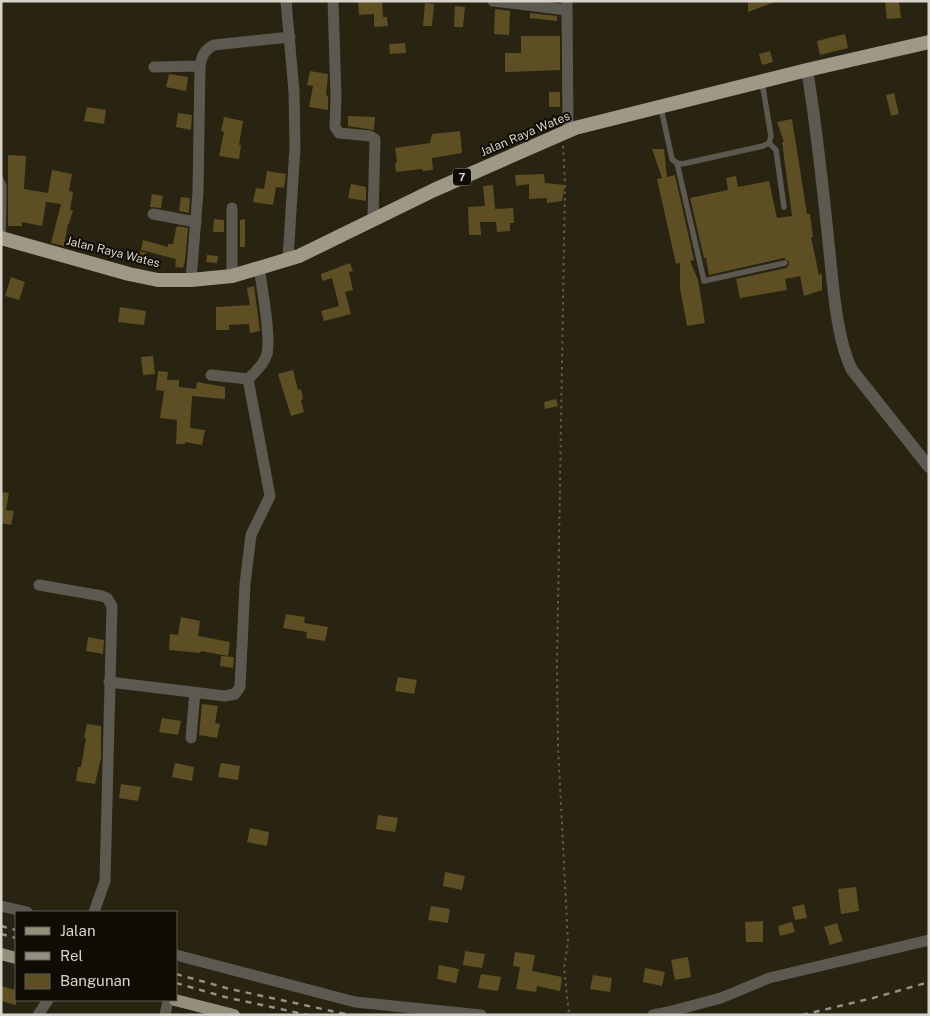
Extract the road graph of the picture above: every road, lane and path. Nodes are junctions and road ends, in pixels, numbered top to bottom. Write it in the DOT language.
graph roads {
  1 [pos="286,1"];
  2 [pos="333,1"];
  3 [pos="493,1"];
  4 [pos="567,6"];
  5 [pos="290,37"];
  6 [pos="929,42"];
  7 [pos="200,66"];
  8 [pos="154,67"];
  9 [pos="807,70"];
  10 [pos="762,82"];
  11 [pos="660,107"];
  12 [pos="565,132"];
  13 [pos="769,143"];
  14 [pos="676,163"];
  15 [pos="1,179"];
  16 [pos="784,207"];
  17 [pos="232,208"];
  18 [pos="153,214"];
  19 [pos="373,219"];
  20 [pos="196,222"];
  21 [pos="2,238"];
  22 [pos="288,260"];
  23 [pos="785,263"];
  24 [pos="259,267"];
  25 [pos="232,276"];
  26 [pos="191,280"];
  27 [pos="211,375"];
  28 [pos="248,379"];
  29 [pos="929,467"];
  30 [pos="39,585"];
  31 [pos="110,682"];
  32 [pos="195,692"];
  33 [pos="191,738"];
  34 [pos="1,906"];
  35 [pos="23,911"];
  36 [pos="94,911"];
  37 [pos="929,940"];
  38 [pos="1,954"];
  39 [pos="178,956"];
  40 [pos="15,958"];
  41 [pos="47,1001"];
  42 [pos="168,1001"];
  43 [pos="178,1001"];
  44 [pos="38,1015"];
  45 [pos="165,1015"];
  46 [pos="234,1015"];
  47 [pos="481,1015"];
  48 [pos="569,1015"];
  49 [pos="653,1015"];
  1 -- 5 [label="street"];
  2 -- 19 [label="street"];
  3 -- 4 [label="street"];
  4 -- 12 [label="street"];
  5 -- 7 [label="street"];
  5 -- 22 [label="street"];
  6 -- 9 [label="highway, Jalan Raya Wates / 7"];
  7 -- 8 [label="street"];
  7 -- 20 [label="street"];
  9 -- 10 [label="highway, Jalan Raya Wates / 7"];
  9 -- 29 [label="street"];
  10 -- 11 [label="highway, Jalan Raya Wates / 7"];
  10 -- 13 [label="lane"];
  11 -- 12 [label="highway, Jalan Raya Wates / 7"];
  11 -- 14 [label="lane"];
  12 -- 19 [label="highway, Jalan Raya Wates / 7"];
  12 -- 48 [label="path"];
  13 -- 14 [label="lane"];
  13 -- 16 [label="lane"];
  14 -- 23 [label="lane"];
  15 -- 21 [label="lane"];
  17 -- 25 [label="street"];
  18 -- 20 [label="street"];
  19 -- 22 [label="highway, Jalan Raya Wates / 7"];
  20 -- 26 [label="street"];
  21 -- 26 [label="highway, Jalan Raya Wates / 7"];
  22 -- 24 [label="highway, Jalan Raya Wates / 7"];
  24 -- 25 [label="highway, Jalan Raya Wates / 7"];
  24 -- 28 [label="street"];
  25 -- 26 [label="highway, Jalan Raya Wates / 7"];
  27 -- 28 [label="street"];
  28 -- 32 [label="street"];
  30 -- 31 [label="street"];
  31 -- 32 [label="street"];
  31 -- 36 [label="street"];
  32 -- 33 [label="street"];
  34 -- 35 [label="street"];
  37 -- 49 [label="street"];
  38 -- 40 [label="main road"];
  39 -- 47 [label="street"];
  41 -- 44 [label="street"];
  42 -- 45 [label="street"];
  43 -- 46 [label="main road"];
}
